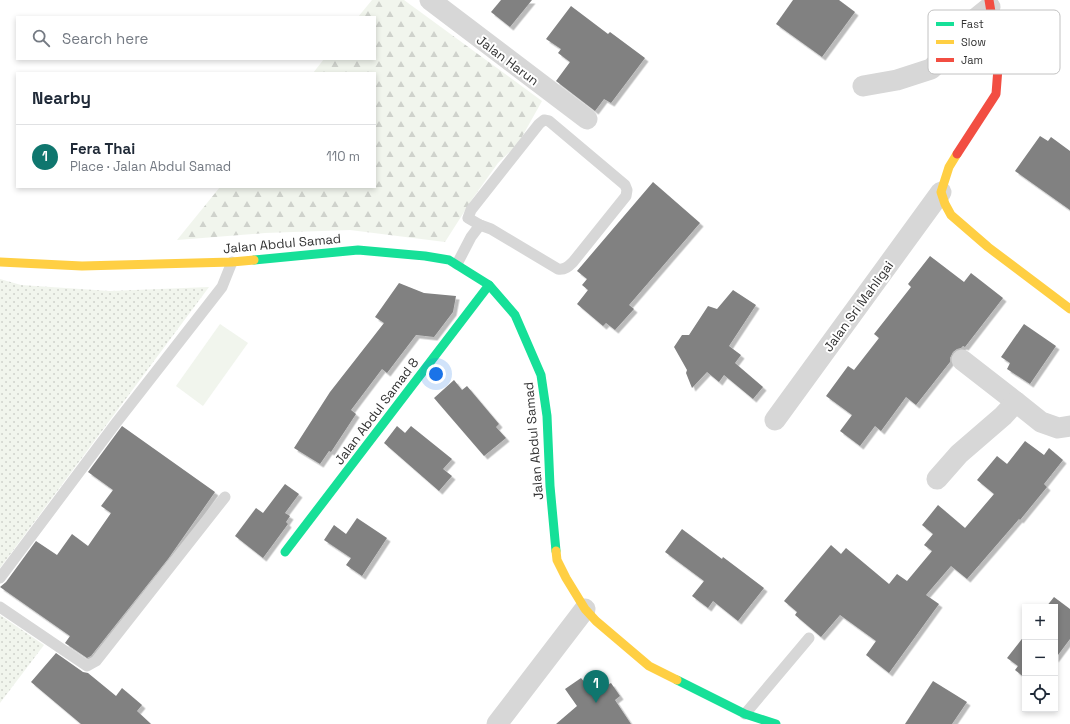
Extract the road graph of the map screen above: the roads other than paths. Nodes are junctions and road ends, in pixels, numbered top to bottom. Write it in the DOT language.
graph roads {
  1 [pos="430,0"];
  2 [pos="928,70"];
  3 [pos="998,74"];
  4 [pos="863,86"];
  5 [pos="587,119"];
  6 [pos="941,192"];
  7 [pos="480,225"];
  8 [pos="0,262"];
  9 [pos="232,262"];
  10 [pos="457,264"];
  11 [pos="489,285"];
  12 [pos="1070,309"];
  13 [pos="962,360"];
  14 [pos="1016,402"];
  15 [pos="775,420"];
  16 [pos="1070,426"];
  17 [pos="937,478"];
  18 [pos="225,497"];
  19 [pos="285,552"];
  20 [pos="0,578"];
  21 [pos="0,607"];
  22 [pos="586,609"];
  23 [pos="809,638"];
  24 [pos="745,714"];
  25 [pos="497,724"];
  26 [pos="776,724"];
  1 -- 5 [label="street, Jalan Harun"];
  2 -- 4 [label="street, Jalan Sri Mahligai"];
  3 -- 6 [label="street, Jalan Sri Mahligai"];
  6 -- 12 [label="street"];
  6 -- 15 [label="street, Jalan Sri Mahligai"];
  7 -- 7 [label="lane"];
  7 -- 10 [label="lane"];
  8 -- 9 [label="street, Jalan Abdul Samad"];
  9 -- 10 [label="street, Jalan Abdul Samad"];
  9 -- 20 [label="lane"];
  10 -- 11 [label="street, Jalan Abdul Samad"];
  11 -- 19 [label="street, Jalan Abdul Samad 8"];
  11 -- 22 [label="street, Jalan Abdul Samad"];
  13 -- 14 [label="street"];
  14 -- 16 [label="street"];
  14 -- 17 [label="street"];
  18 -- 21 [label="lane"];
  22 -- 24 [label="street, Jalan Abdul Samad"];
  22 -- 25 [label="street"];
  23 -- 24 [label="lane"];
  24 -- 26 [label="street, Jalan Abdul Samad"];
}
